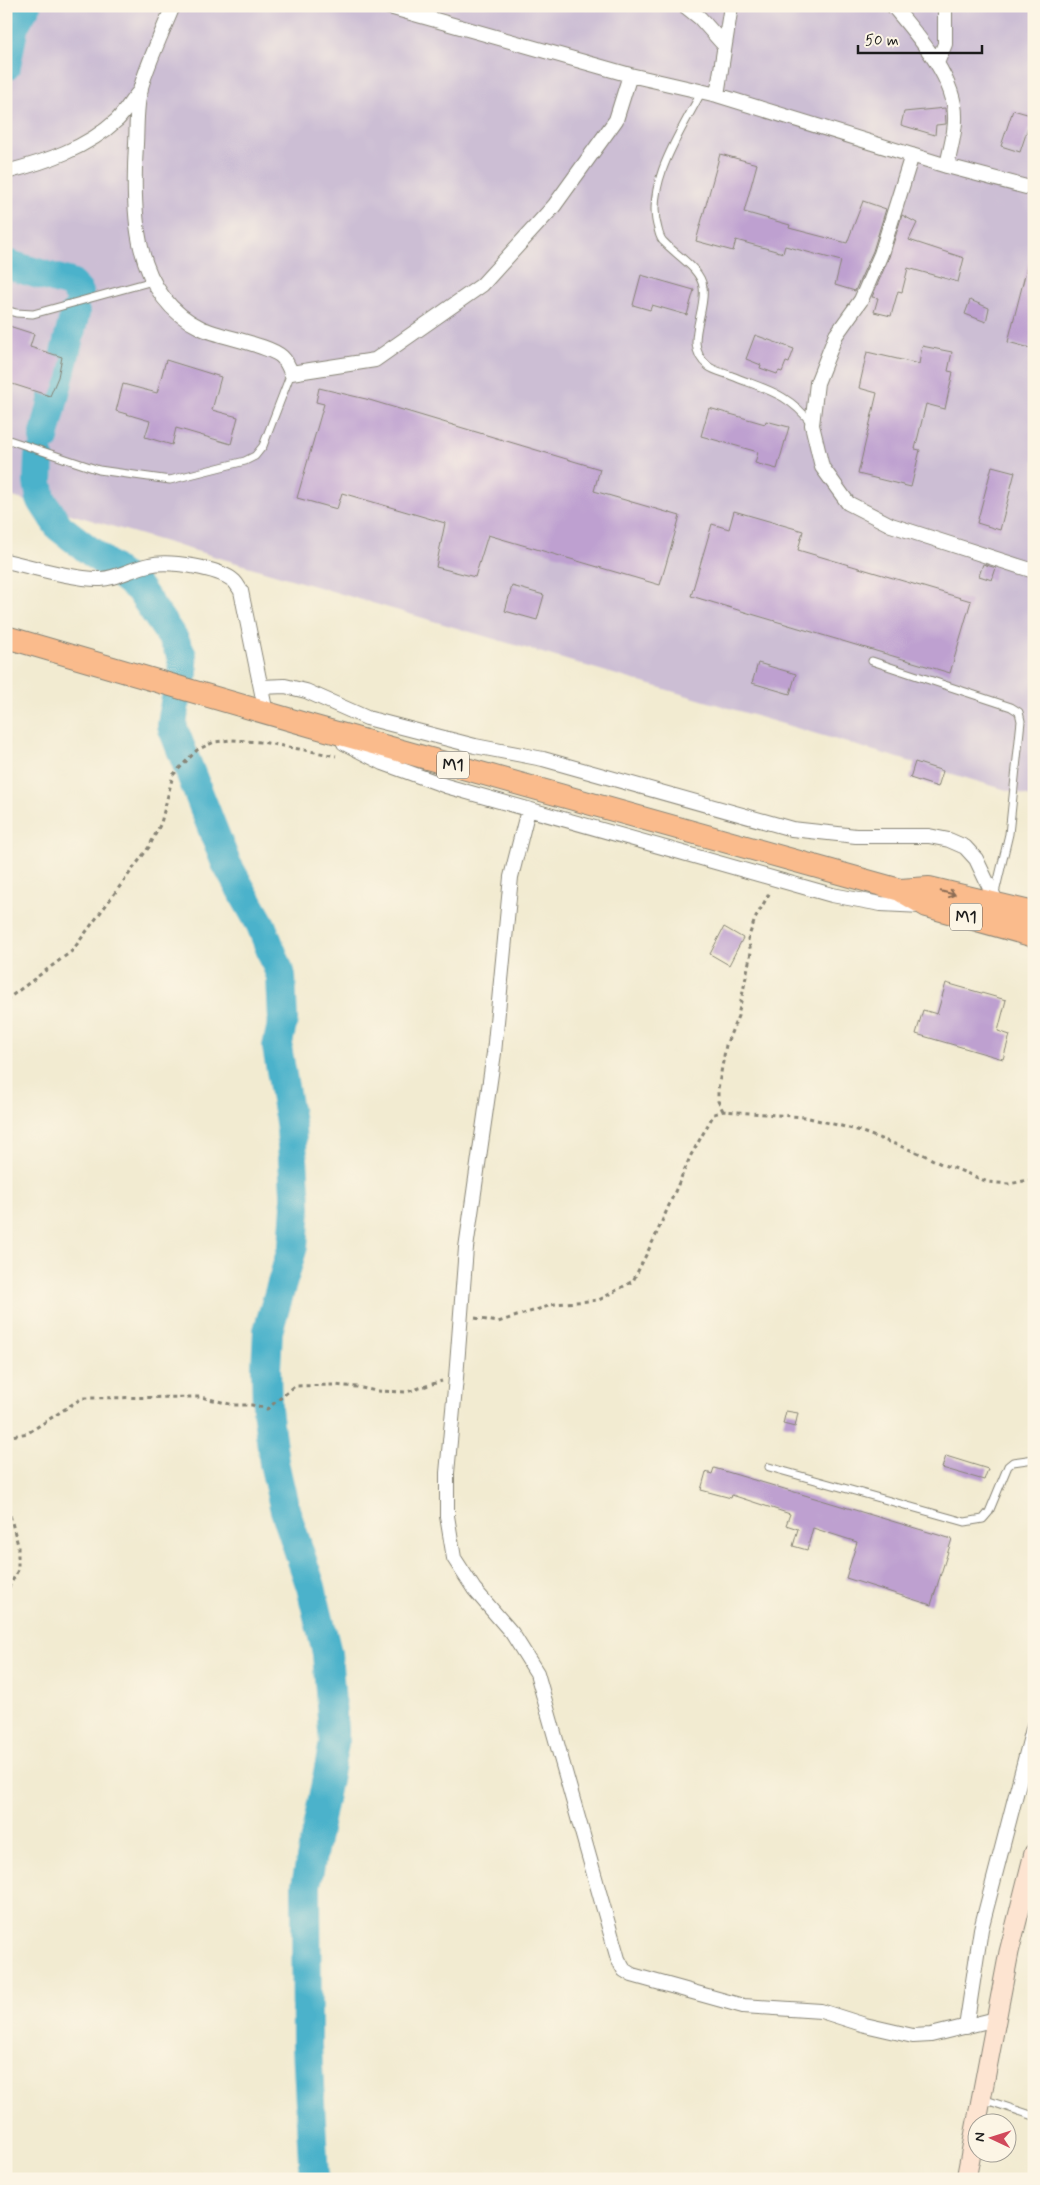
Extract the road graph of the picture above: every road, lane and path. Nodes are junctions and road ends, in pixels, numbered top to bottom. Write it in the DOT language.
graph roads {
  1 [pos="173,6"];
  2 [pos="386,6"];
  3 [pos="685,6"];
  4 [pos="731,6"];
  5 [pos="893,6"];
  6 [pos="945,6"];
  7 [pos="724,45"];
  8 [pos="937,63"];
  9 [pos="630,75"];
  10 [pos="141,90"];
  11 [pos="702,91"];
  12 [pos="717,95"];
  13 [pos="912,155"];
  14 [pos="947,166"];
  15 [pos="6,172"];
  16 [pos="1034,189"];
  17 [pos="153,281"];
  18 [pos="6,310"];
  19 [pos="291,373"];
  20 [pos="812,425"];
  21 [pos="6,439"];
  22 [pos="6,561"];
  23 [pos="1034,571"];
  24 [pos="6,637"];
  25 [pos="872,661"];
  26 [pos="261,687"];
  27 [pos="266,713"];
  28 [pos="312,726"];
  29 [pos="339,756"];
  30 [pos="528,810"];
  31 [pos="777,880"];
  32 [pos="900,890"];
  33 [pos="996,900"];
  34 [pos="927,906"];
  35 [pos="1034,913"];
  36 [pos="1034,936"];
  37 [pos="6,1000"];
  38 [pos="723,1111"];
  39 [pos="1034,1179"];
  40 [pos="460,1316"];
  41 [pos="456,1378"];
  42 [pos="6,1437"];
  43 [pos="1034,1459"];
  44 [pos="769,1467"];
  45 [pos="6,1500"];
  46 [pos="6,1593"];
  47 [pos="1034,1726"];
  48 [pos="1034,1853"];
  49 [pos="996,2019"];
  50 [pos="966,2027"];
  51 [pos="980,2098"];
  52 [pos="1034,2116"];
  53 [pos="966,2179"];
  1 -- 10 [label="street"];
  2 -- 9 [label="street"];
  3 -- 7 [label="street"];
  4 -- 7 [label="street"];
  5 -- 8 [label="street"];
  6 -- 8 [label="street"];
  7 -- 12 [label="street"];
  8 -- 14 [label="street"];
  9 -- 11 [label="street"];
  9 -- 19 [label="street"];
  10 -- 15 [label="street"];
  10 -- 17 [label="street"];
  11 -- 12 [label="street"];
  11 -- 20 [label="lane"];
  12 -- 13 [label="street"];
  13 -- 14 [label="street"];
  13 -- 20 [label="street"];
  14 -- 16 [label="street"];
  17 -- 18 [label="lane"];
  17 -- 19 [label="street"];
  19 -- 21 [label="lane"];
  20 -- 23 [label="street"];
  22 -- 26 [label="street"];
  24 -- 27 [label="highway, M1"];
  25 -- 33 [label="lane"];
  26 -- 27 [label="street"];
  26 -- 33 [label="street"];
  27 -- 28 [label="highway, M1"];
  28 -- 30 [label="street"];
  28 -- 32 [label="highway, M1"];
  29 -- 37 [label="path"];
  30 -- 31 [label="street"];
  30 -- 40 [label="street"];
  31 -- 34 [label="street"];
  31 -- 38 [label="path"];
  32 -- 33 [label="highway, M1, one-way"];
  32 -- 34 [label="highway, M1"];
  33 -- 35 [label="highway, M1"];
  34 -- 36 [label="highway, M1"];
  38 -- 39 [label="path"];
  38 -- 40 [label="path"];
  40 -- 41 [label="street"];
  41 -- 42 [label="path"];
  41 -- 50 [label="street"];
  43 -- 44 [label="lane"];
  45 -- 46 [label="path"];
  47 -- 50 [label="street"];
  48 -- 49 [label="main road"];
  49 -- 50 [label="street"];
  49 -- 51 [label="main road"];
  51 -- 52 [label="lane"];
  51 -- 53 [label="main road"];
}
